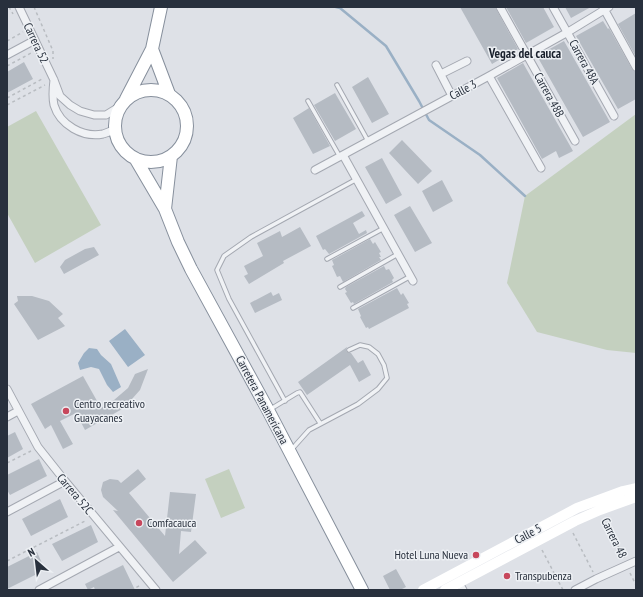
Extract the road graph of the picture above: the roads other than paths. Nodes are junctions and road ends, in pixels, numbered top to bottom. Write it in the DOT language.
graph roads {
  1 [pos="19,7"];
  2 [pos="161,7"];
  3 [pos="500,7"];
  4 [pos="554,7"];
  5 [pos="605,8"];
  6 [pos="568,32"];
  7 [pos="35,40"];
  8 [pos="152,49"];
  9 [pos="7,55"];
  10 [pos="527,55"];
  11 [pos="467,61"];
  12 [pos="436,65"];
  13 [pos="636,67"];
  14 [pos="441,74"];
  15 [pos="489,76"];
  16 [pos="54,80"];
  17 [pos="337,84"];
  18 [pos="169,94"];
  19 [pos="452,96"];
  20 [pos="308,101"];
  21 [pos="124,102"];
  22 [pos="614,116"];
  23 [pos="115,129"];
  24 [pos="575,141"];
  25 [pos="369,142"];
  26 [pos="171,156"];
  27 [pos="342,156"];
  28 [pos="135,158"];
  29 [pos="541,168"];
  30 [pos="315,170"];
  31 [pos="357,179"];
  32 [pos="165,209"];
  33 [pos="384,228"];
  34 [pos="398,254"];
  35 [pos="327,259"];
  36 [pos="412,278"];
  37 [pos="340,287"];
  38 [pos="353,308"];
  39 [pos="349,350"];
  40 [pos="7,389"];
  41 [pos="285,401"];
  42 [pos="268,410"];
  43 [pos="18,411"];
  44 [pos="7,417"];
  45 [pos="320,423"];
  46 [pos="290,452"];
  47 [pos="65,481"];
  48 [pos="636,488"];
  49 [pos="636,497"];
  50 [pos="7,512"];
  51 [pos="119,547"];
  52 [pos="636,561"];
  53 [pos="461,586"];
  54 [pos="359,587"];
  55 [pos="39,590"];
  56 [pos="156,590"];
  57 [pos="367,590"];
  58 [pos="423,590"];
  59 [pos="445,590"];
  60 [pos="576,590"];
  1 -- 7 [label="street, Carrera 52"];
  2 -- 8 [label="highway"];
  3 -- 10 [label="street, Carrera 48B"];
  4 -- 6 [label="street, Carrera 48A"];
  5 -- 6 [label="street, Calle 3"];
  5 -- 13 [label="street"];
  6 -- 10 [label="street, Calle 3"];
  6 -- 22 [label="street, Carrera 48A"];
  7 -- 9 [label="street"];
  7 -- 16 [label="street, Carrera 52"];
  8 -- 18 [label="highway"];
  8 -- 21 [label="highway"];
  10 -- 15 [label="street, Calle 3"];
  10 -- 24 [label="street, Carrera 48B"];
  11 -- 14 [label="street"];
  12 -- 14 [label="street"];
  14 -- 19 [label="street"];
  15 -- 19 [label="street, Calle 3"];
  15 -- 29 [label="street"];
  16 -- 21 [label="street, Carrera 52"];
  16 -- 23 [label="street"];
  17 -- 25 [label="lane"];
  18 -- 21 [label="highway"];
  18 -- 26 [label="highway"];
  19 -- 25 [label="street, Calle 3"];
  20 -- 27 [label="lane"];
  21 -- 23 [label="highway"];
  23 -- 28 [label="highway"];
  25 -- 27 [label="street, Calle 3"];
  26 -- 28 [label="highway"];
  26 -- 32 [label="highway, Carretera Panamericana"];
  27 -- 30 [label="street, Calle 3"];
  27 -- 31 [label="street"];
  28 -- 32 [label="highway, Carretera Panamericana"];
  31 -- 33 [label="street"];
  31 -- 41 [label="lane"];
  32 -- 42 [label="highway, Carretera Panamericana"];
  33 -- 34 [label="street"];
  33 -- 35 [label="lane"];
  34 -- 36 [label="street"];
  34 -- 37 [label="lane"];
  36 -- 38 [label="lane"];
  39 -- 45 [label="lane"];
  40 -- 43 [label="street, Carrera 52C"];
  41 -- 42 [label="lane"];
  41 -- 45 [label="lane"];
  42 -- 46 [label="highway, Carretera Panamericana"];
  43 -- 44 [label="street"];
  43 -- 47 [label="street, Carrera 52C"];
  45 -- 46 [label="lane"];
  46 -- 54 [label="highway, Carretera Panamericana"];
  47 -- 50 [label="street"];
  47 -- 51 [label="street, Carrera 52C"];
  48 -- 58 [label="main road, Calle 5"];
  49 -- 53 [label="main road, Calle 5"];
  51 -- 55 [label="street"];
  51 -- 56 [label="street, Carrera 52C"];
  52 -- 60 [label="street"];
  53 -- 59 [label="main road, Calle 5"];
  54 -- 57 [label="highway"];
}
